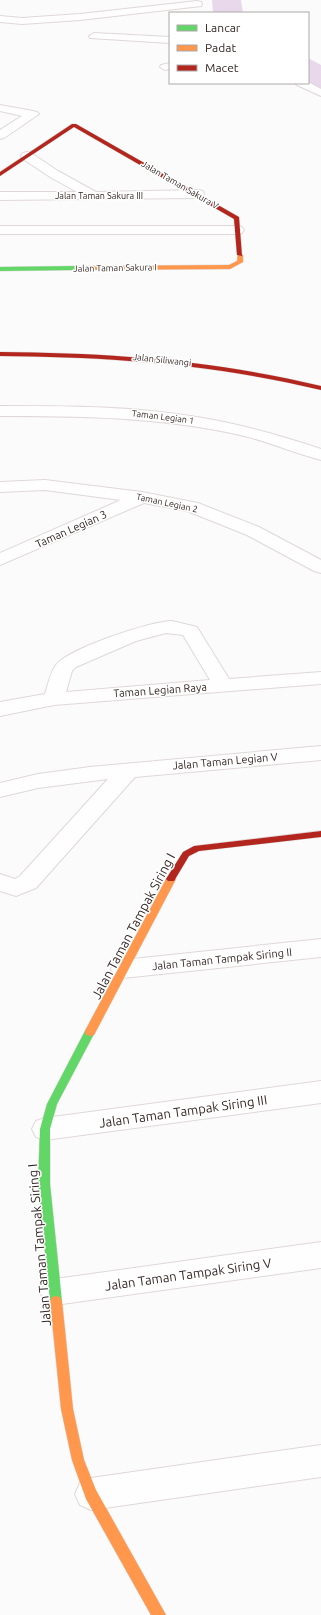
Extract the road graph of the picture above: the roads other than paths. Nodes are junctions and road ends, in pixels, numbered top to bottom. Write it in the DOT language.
graph roads {
  1 [pos="197,6"];
  2 [pos="0,19"];
  3 [pos="94,36"];
  4 [pos="169,40"];
  5 [pos="303,84"];
  6 [pos="321,93"];
  7 [pos="0,108"];
  8 [pos="0,135"];
  9 [pos="27,156"];
  10 [pos="0,174"];
  11 [pos="198,194"];
  12 [pos="0,196"];
  13 [pos="95,196"];
  14 [pos="0,230"];
  15 [pos="237,230"];
  16 [pos="230,267"];
  17 [pos="0,269"];
  18 [pos="0,354"];
  19 [pos="321,388"];
  20 [pos="0,411"];
  21 [pos="321,455"];
  22 [pos="0,487"];
  23 [pos="142,497"];
  24 [pos="0,560"];
  25 [pos="321,567"];
  26 [pos="321,678"];
  27 [pos="223,686"];
  28 [pos="54,699"];
  29 [pos="0,709"];
  30 [pos="321,753"];
  31 [pos="129,770"];
  32 [pos="0,790"];
  33 [pos="321,834"];
  34 [pos="0,882"];
  35 [pos="321,948"];
  36 [pos="123,969"];
  37 [pos="321,1092"];
  38 [pos="45,1129"];
  39 [pos="321,1255"];
  40 [pos="55,1292"];
  41 [pos="321,1461"];
  42 [pos="91,1494"];
  43 [pos="159,1615"];
  1 -- 2 [label="street"];
  3 -- 4 [label="street"];
  5 -- 6 [label="street"];
  7 -- 8 [label="street"];
  9 -- 10 [label="street"];
  9 -- 11 [label="street, Jalan Taman Sakura V"];
  9 -- 13 [label="street"];
  11 -- 13 [label="street, Jalan Taman Sakura III"];
  11 -- 15 [label="street, Jalan Taman Sakura V"];
  12 -- 13 [label="street, Jalan Taman Sakura III"];
  14 -- 15 [label="street"];
  15 -- 16 [label="street, Jalan Taman Sakura V"];
  16 -- 17 [label="street, Jalan Taman Sakura I"];
  18 -- 19 [label="street, Jalan Siliwangi"];
  20 -- 21 [label="street, Taman Legian 1"];
  22 -- 23 [label="street, Taman Legian 2"];
  23 -- 24 [label="street, Taman Legian 3"];
  23 -- 25 [label="street, Taman Legian 2"];
  26 -- 27 [label="street, Taman Legian Raya"];
  27 -- 28 [label="street, Taman Legian Raya"];
  27 -- 28 [label="street"];
  28 -- 29 [label="street, Taman Legian Raya"];
  30 -- 31 [label="street, Jalan Taman Legian V"];
  31 -- 32 [label="street, Jalan Taman Legian V"];
  31 -- 34 [label="street"];
  33 -- 36 [label="street, Jalan Taman Tampak Siring I"];
  35 -- 36 [label="street, Jalan Taman Tampak Siring II"];
  36 -- 38 [label="street, Jalan Taman Tampak Siring I"];
  37 -- 38 [label="street, Jalan Taman Tampak Siring III"];
  38 -- 40 [label="street, Jalan Taman Tampak Siring I"];
  39 -- 40 [label="street, Jalan Taman Tampak Siring V"];
  40 -- 42 [label="street, Jalan Taman Tampak Siring I"];
  41 -- 42 [label="street"];
  42 -- 43 [label="street, Jalan Taman Tampak Siring I"];
}
